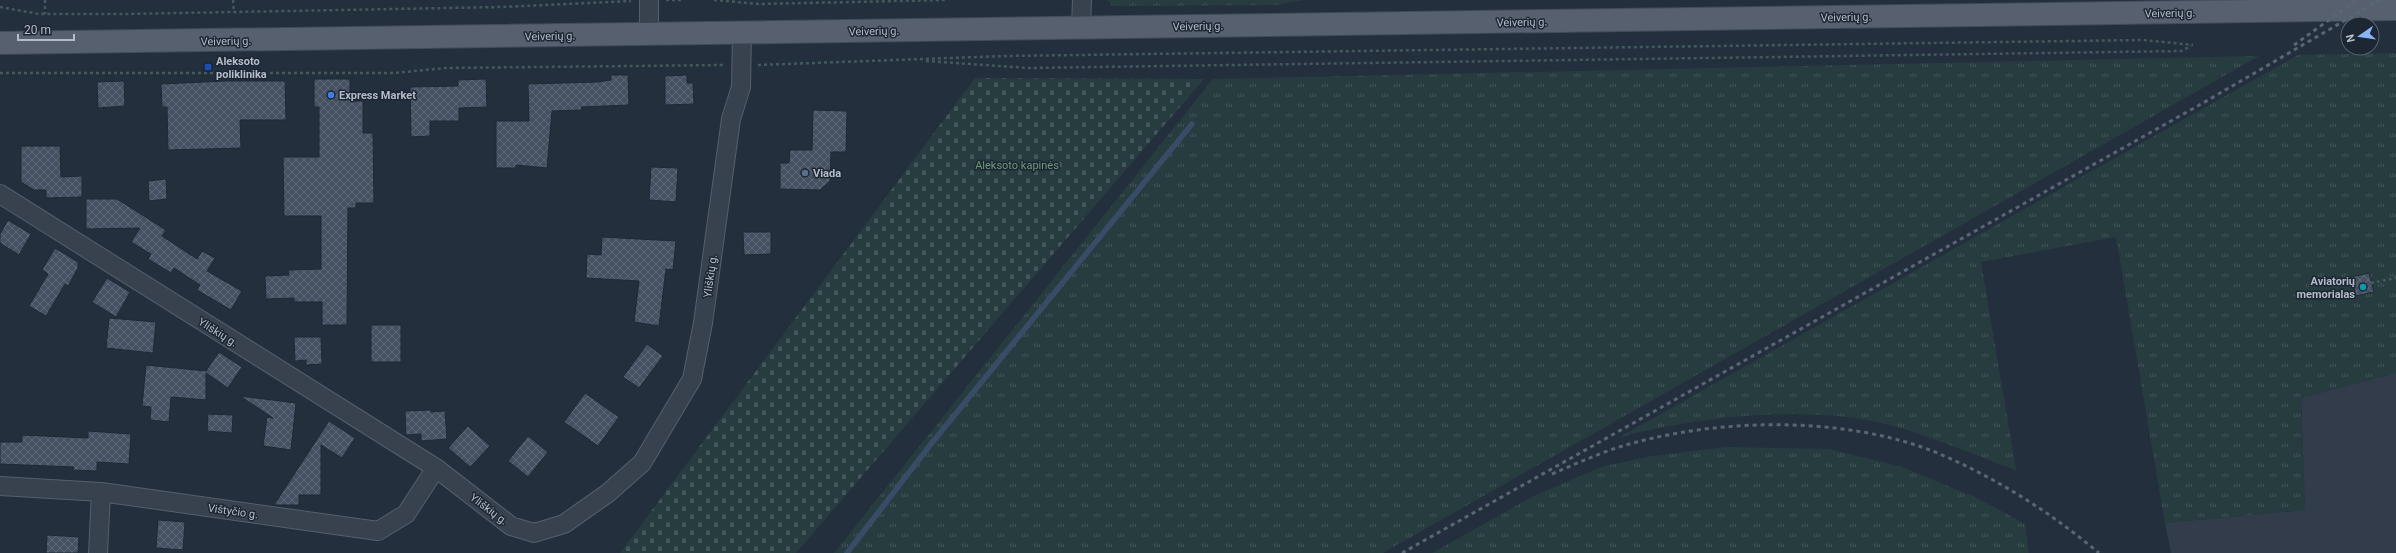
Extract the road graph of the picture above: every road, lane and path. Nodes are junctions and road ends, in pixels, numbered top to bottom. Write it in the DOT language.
graph roads {
  1 [pos="45,0"];
  2 [pos="233,0"];
  3 [pos="649,0"];
  4 [pos="684,0"];
  5 [pos="714,0"];
  6 [pos="946,0"];
  7 [pos="1082,0"];
  8 [pos="0,7"];
  9 [pos="2063,7"];
  10 [pos="2396,9"];
  11 [pos="234,12"];
  12 [pos="45,14"];
  13 [pos="1081,27"];
  14 [pos="742,33"];
  15 [pos="649,34"];
  16 [pos="0,43"];
  17 [pos="922,60"];
  18 [pos="742,65"];
  19 [pos="0,72"];
  20 [pos="0,194"];
  21 [pos="2396,278"];
  22 [pos="2371,283"];
  23 [pos="436,468"];
  24 [pos="0,486"];
  25 [pos="101,492"];
  26 [pos="98,553"];
  1 -- 12 [label="path"];
  2 -- 11 [label="path"];
  3 -- 4 [label="path"];
  3 -- 11 [label="path"];
  3 -- 15 [label="street"];
  5 -- 6 [label="path"];
  7 -- 13 [label="street"];
  8 -- 12 [label="path"];
  9 -- 10 [label="main road, Veiverių g."];
  9 -- 13 [label="main road, Veiverių g."];
  11 -- 12 [label="path"];
  13 -- 14 [label="main road, Veiverių g."];
  14 -- 15 [label="main road, Veiverių g."];
  14 -- 18 [label="street, Yliškių g."];
  15 -- 16 [label="main road, Veiverių g."];
  17 -- 17 [label="path"];
  17 -- 18 [label="path"];
  18 -- 19 [label="path"];
  18 -- 23 [label="street, Yliškių g."];
  20 -- 23 [label="street, Yliškių g."];
  21 -- 22 [label="path"];
  23 -- 25 [label="street, Vištyčio g."];
  24 -- 25 [label="street, Vištyčio g."];
  25 -- 26 [label="street"];
}
